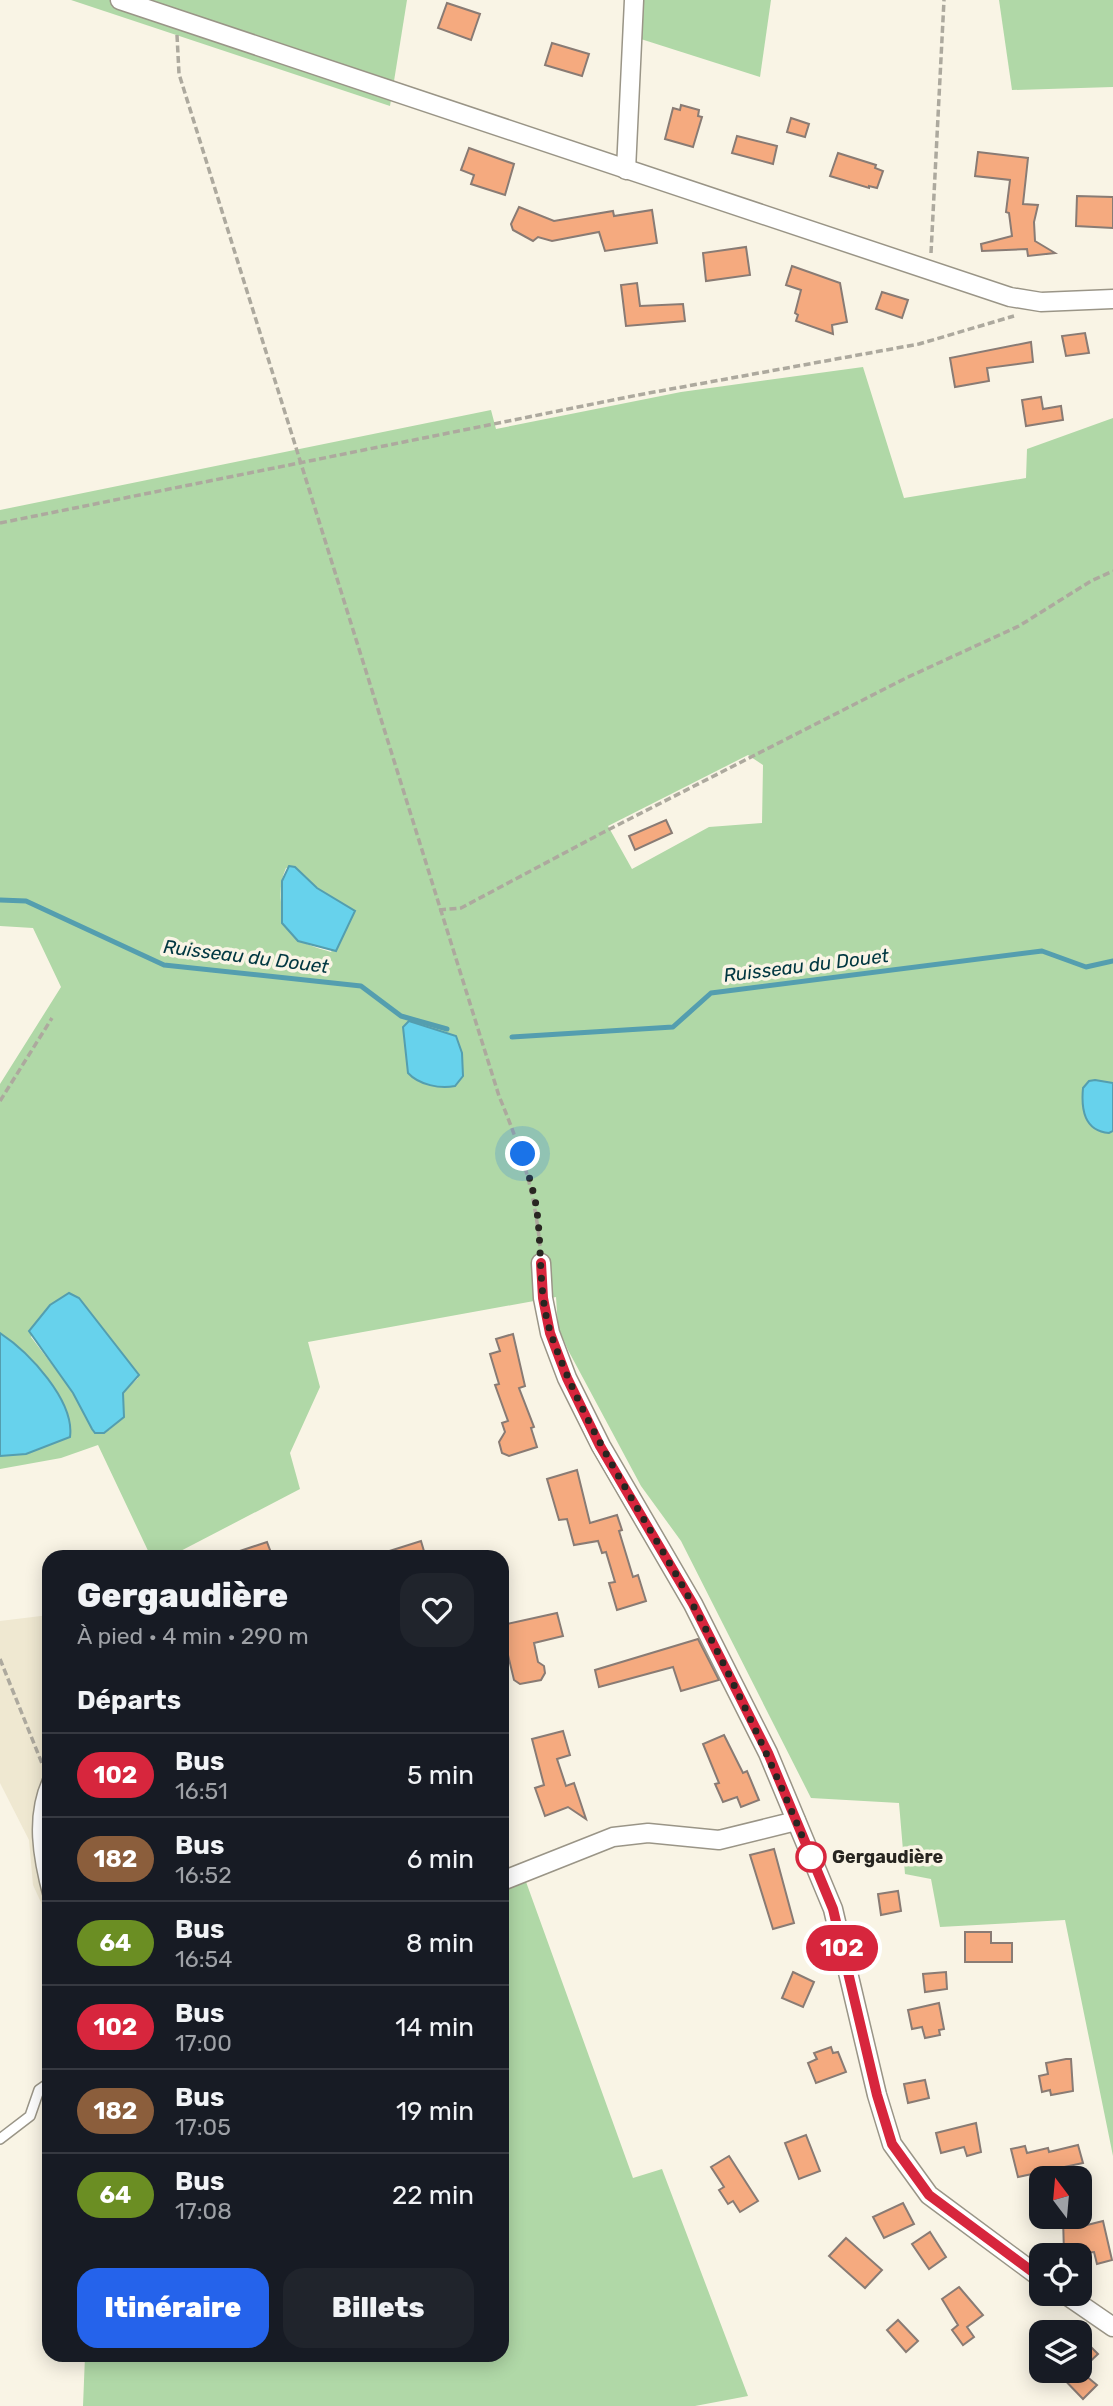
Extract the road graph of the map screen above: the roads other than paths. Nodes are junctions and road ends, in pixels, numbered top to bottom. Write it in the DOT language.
graph roads {
  1 [pos="120,0"];
  2 [pos="634,0"];
  3 [pos="626,170"];
  4 [pos="1113,299"];
  5 [pos="541,1263"];
  6 [pos="42,1803"];
  7 [pos="796,1821"];
  8 [pos="42,1872"];
  9 [pos="509,1878"];
  10 [pos="42,2088"];
  11 [pos="0,2139"];
  12 [pos="1029,2269"];
  13 [pos="1082,2306"];
  14 [pos="1113,2327"];
  1 -- 3 [label="street"];
  2 -- 3 [label="street"];
  3 -- 4 [label="street"];
  5 -- 7 [label="street"];
  6 -- 8 [label="lane"];
  7 -- 9 [label="street"];
  7 -- 12 [label="street"];
  10 -- 11 [label="lane"];
  13 -- 14 [label="street"];
}
